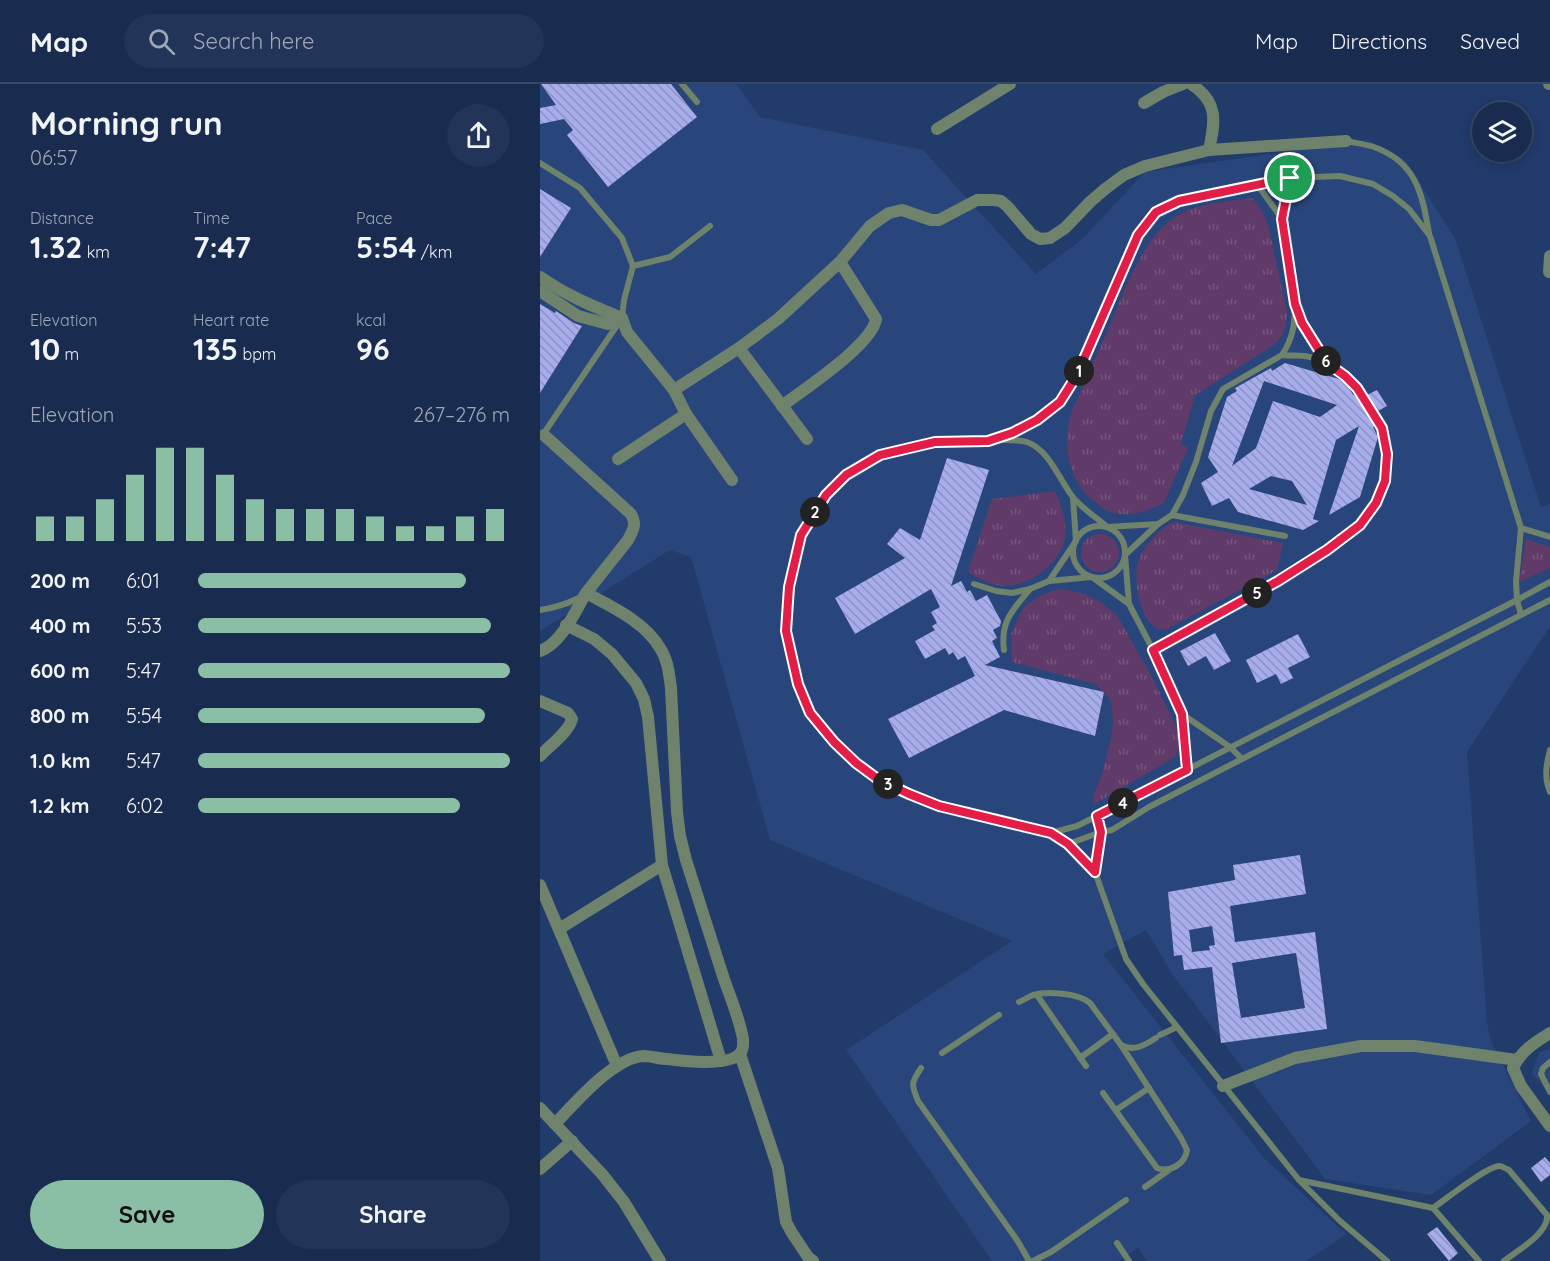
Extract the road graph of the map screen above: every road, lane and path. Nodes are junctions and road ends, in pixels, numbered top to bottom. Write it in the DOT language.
graph roads {
  1 [pos="682,84"];
  2 [pos="1010,84"];
  3 [pos="1183,84"];
  4 [pos="1191,84"];
  5 [pos="697,102"];
  6 [pos="1144,104"];
  7 [pos="937,129"];
  8 [pos="1346,141"];
  9 [pos="1209,150"];
  10 [pos="540,163"];
  11 [pos="1290,178"];
  12 [pos="1257,184"];
  13 [pos="1282,219"];
  14 [pos="710,226"];
  15 [pos="1430,236"];
  16 [pos="1550,255"];
  17 [pos="840,262"];
  18 [pos="633,266"];
  19 [pos="1549,272"];
  20 [pos="540,278"];
  21 [pos="540,291"];
  22 [pos="1295,304"];
  23 [pos="622,318"];
  24 [pos="738,348"];
  25 [pos="1282,355"];
  26 [pos="1327,363"];
  27 [pos="674,390"];
  28 [pos="782,406"];
  29 [pos="686,414"];
  30 [pos="542,437"];
  31 [pos="807,439"];
  32 [pos="988,441"];
  33 [pos="618,459"];
  34 [pos="732,480"];
  35 [pos="1073,497"];
  36 [pos="1172,515"];
  37 [pos="1158,524"];
  38 [pos="1107,527"];
  39 [pos="1521,528"];
  40 [pos="1284,536"];
  41 [pos="1550,537"];
  42 [pos="1076,541"];
  43 [pos="1125,555"];
  44 [pos="1092,578"];
  45 [pos="1049,581"];
  46 [pos="1550,582"];
  47 [pos="974,584"];
  48 [pos="1030,588"];
  49 [pos="585,594"];
  50 [pos="1517,600"];
  51 [pos="1550,600"];
  52 [pos="1128,604"];
  53 [pos="540,610"];
  54 [pos="1521,615"];
  55 [pos="566,626"];
  56 [pos="1004,650"];
  57 [pos="1153,650"];
  58 [pos="540,651"];
  59 [pos="540,701"];
  60 [pos="1182,714"];
  61 [pos="1230,747"];
  62 [pos="1550,750"];
  63 [pos="540,756"];
  64 [pos="1242,759"];
  65 [pos="1187,770"];
  66 [pos="1550,792"];
  67 [pos="1097,816"];
  68 [pos="1101,832"];
  69 [pos="1051,833"];
  70 [pos="1068,844"];
  71 [pos="662,865"];
  72 [pos="1095,872"];
  73 [pos="540,885"];
  74 [pos="560,929"];
  75 [pos="1037,995"];
  76 [pos="1019,1002"];
  77 [pos="999,1016"];
  78 [pos="1177,1027"];
  79 [pos="1113,1034"];
  80 [pos="1550,1034"];
  81 [pos="1121,1045"];
  82 [pos="942,1053"];
  83 [pos="740,1054"];
  84 [pos="1080,1058"];
  85 [pos="1517,1060"];
  86 [pos="721,1061"];
  87 [pos="1550,1062"];
  88 [pos="617,1066"];
  89 [pos="1086,1066"];
  90 [pos="921,1068"];
  91 [pos="1223,1086"];
  92 [pos="1149,1088"];
  93 [pos="1550,1092"];
  94 [pos="1103,1093"];
  95 [pos="540,1108"];
  96 [pos="1116,1110"];
  97 [pos="1549,1122"];
  98 [pos="555,1124"];
  99 [pos="572,1141"];
  100 [pos="540,1169"];
  101 [pos="1170,1170"];
  102 [pos="1299,1180"];
  103 [pos="1145,1187"];
  104 [pos="1126,1200"];
  105 [pos="1433,1208"];
  106 [pos="1117,1243"];
  107 [pos="660,1261"];
  108 [pos="813,1261"];
  109 [pos="1028,1261"];
  110 [pos="1033,1261"];
  111 [pos="1129,1261"];
  112 [pos="1387,1261"];
  113 [pos="1479,1261"];
  114 [pos="1504,1261"];
  1 -- 5 [label="lane"];
  2 -- 7 [label="street"];
  3 -- 6 [label="street"];
  4 -- 9 [label="street"];
  8 -- 9 [label="street"];
  8 -- 15 [label="lane"];
  9 -- 17 [label="street"];
  10 -- 18 [label="lane"];
  11 -- 12 [label="lane"];
  11 -- 13 [label="lane"];
  11 -- 15 [label="lane"];
  12 -- 13 [label="lane"];
  12 -- 32 [label="lane"];
  13 -- 22 [label="lane"];
  14 -- 18 [label="lane"];
  15 -- 39 [label="lane"];
  16 -- 19 [label="street"];
  17 -- 24 [label="street"];
  17 -- 28 [label="street"];
  18 -- 23 [label="lane"];
  20 -- 23 [label="street"];
  21 -- 23 [label="street"];
  22 -- 25 [label="lane"];
  22 -- 26 [label="lane"];
  23 -- 27 [label="street"];
  23 -- 30 [label="lane"];
  24 -- 27 [label="street"];
  24 -- 28 [label="street"];
  25 -- 26 [label="lane"];
  25 -- 36 [label="lane"];
  26 -- 57 [label="lane"];
  27 -- 29 [label="street"];
  28 -- 31 [label="street"];
  29 -- 33 [label="street"];
  29 -- 34 [label="street"];
  30 -- 49 [label="street"];
  32 -- 35 [label="lane"];
  32 -- 69 [label="lane"];
  35 -- 38 [label="lane"];
  35 -- 42 [label="lane"];
  36 -- 37 [label="lane"];
  36 -- 40 [label="lane"];
  37 -- 38 [label="lane"];
  37 -- 43 [label="lane"];
  38 -- 42 [label="lane"];
  38 -- 43 [label="lane"];
  39 -- 41 [label="lane"];
  39 -- 50 [label="lane"];
  42 -- 44 [label="lane"];
  42 -- 45 [label="lane"];
  43 -- 44 [label="lane"];
  43 -- 52 [label="lane"];
  44 -- 45 [label="lane"];
  44 -- 52 [label="lane"];
  45 -- 48 [label="lane"];
  46 -- 50 [label="lane"];
  47 -- 48 [label="lane"];
  48 -- 56 [label="lane"];
  49 -- 53 [label="lane"];
  49 -- 55 [label="street"];
  49 -- 83 [label="street"];
  50 -- 54 [label="lane"];
  50 -- 61 [label="lane"];
  51 -- 54 [label="lane"];
  52 -- 57 [label="lane"];
  54 -- 64 [label="lane"];
  55 -- 58 [label="street"];
  55 -- 71 [label="street"];
  57 -- 60 [label="lane"];
  59 -- 63 [label="street"];
  60 -- 61 [label="lane"];
  60 -- 65 [label="lane"];
  61 -- 64 [label="lane"];
  61 -- 65 [label="lane"];
  62 -- 66 [label="lane"];
  64 -- 68 [label="lane"];
  65 -- 67 [label="lane"];
  67 -- 68 [label="lane"];
  67 -- 69 [label="lane"];
  68 -- 70 [label="lane"];
  68 -- 72 [label="lane"];
  69 -- 70 [label="lane"];
  70 -- 72 [label="lane"];
  71 -- 74 [label="street"];
  71 -- 86 [label="street"];
  72 -- 78 [label="lane"];
  73 -- 74 [label="street"];
  74 -- 88 [label="street"];
  75 -- 76 [label="lane"];
  75 -- 79 [label="lane"];
  75 -- 84 [label="lane"];
  77 -- 82 [label="lane"];
  78 -- 81 [label="lane"];
  78 -- 91 [label="lane"];
  79 -- 81 [label="lane"];
  79 -- 84 [label="lane"];
  80 -- 85 [label="street"];
  81 -- 92 [label="lane"];
  83 -- 86 [label="street"];
  83 -- 108 [label="street"];
  84 -- 89 [label="lane"];
  85 -- 91 [label="street"];
  85 -- 97 [label="street"];
  86 -- 88 [label="street"];
  87 -- 93 [label="lane"];
  88 -- 98 [label="street"];
  90 -- 109 [label="lane"];
  91 -- 102 [label="lane"];
  92 -- 96 [label="lane"];
  92 -- 101 [label="lane"];
  94 -- 96 [label="lane"];
  95 -- 98 [label="street"];
  96 -- 101 [label="lane"];
  98 -- 99 [label="street"];
  99 -- 100 [label="street"];
  99 -- 107 [label="street"];
  101 -- 103 [label="lane"];
  102 -- 105 [label="lane"];
  102 -- 112 [label="lane"];
  104 -- 110 [label="lane"];
  105 -- 113 [label="lane"];
  105 -- 114 [label="lane"];
  106 -- 111 [label="lane"];
}
